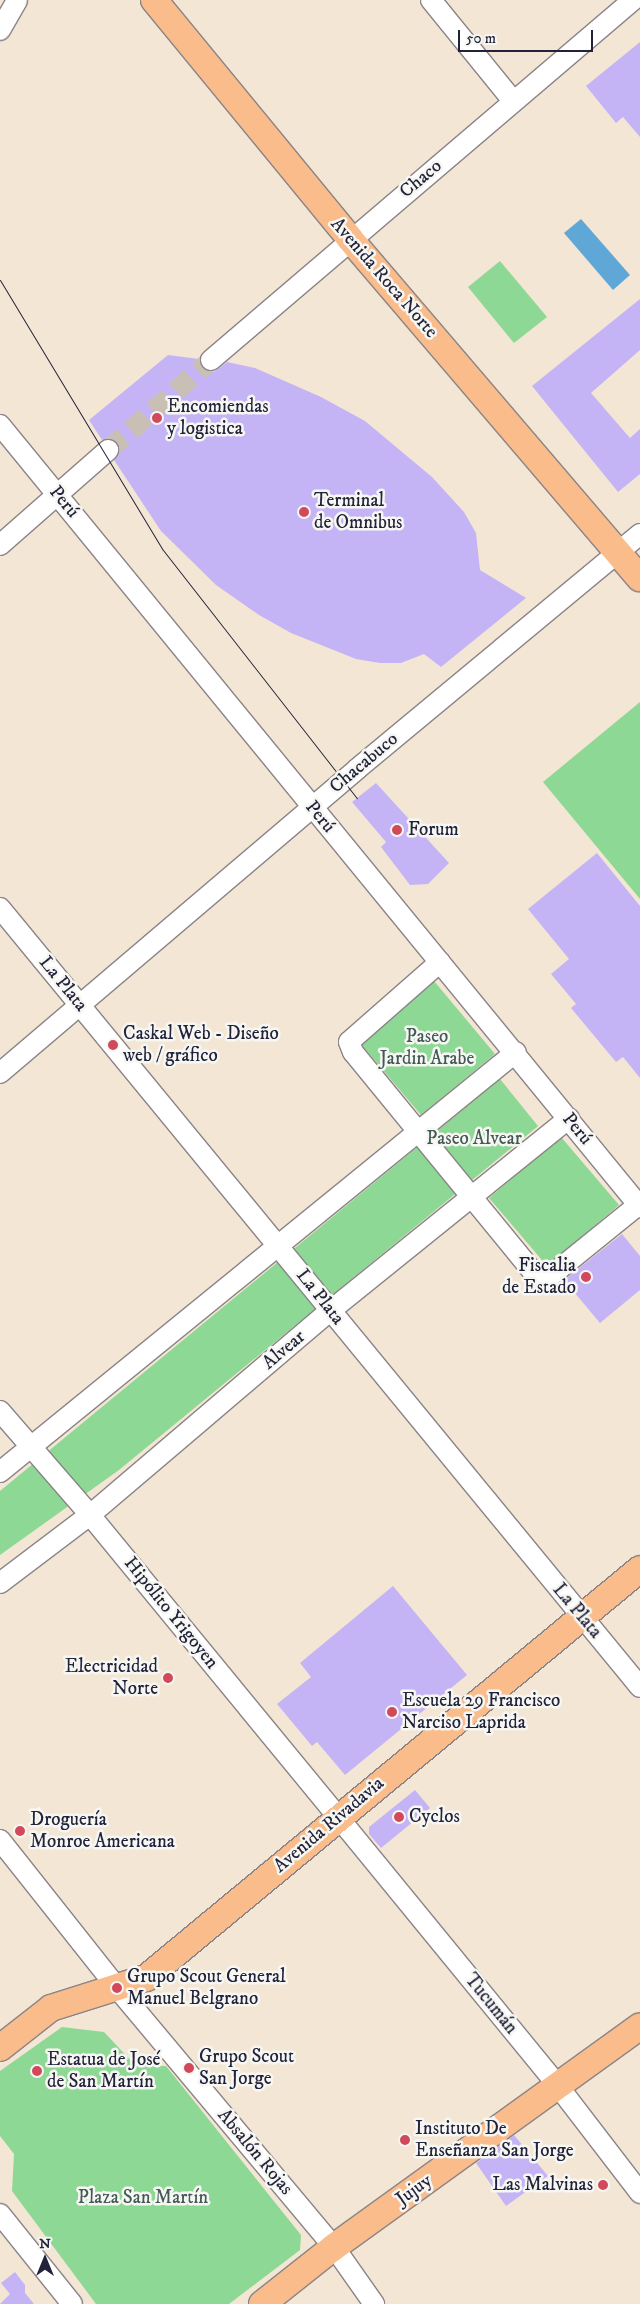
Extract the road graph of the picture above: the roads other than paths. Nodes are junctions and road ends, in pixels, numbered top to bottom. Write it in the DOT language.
graph roads {
  1 [pos="17,0"];
  2 [pos="154,0"];
  3 [pos="431,0"];
  4 [pos="633,0"];
  5 [pos="0,30"];
  6 [pos="513,101"];
  7 [pos="350,239"];
  8 [pos="212,360"];
  9 [pos="0,425"];
  10 [pos="108,450"];
  11 [pos="58,494"];
  12 [pos="640,534"];
  13 [pos="0,545"];
  14 [pos="619,552"];
  15 [pos="640,578"];
  16 [pos="312,807"];
  17 [pos="0,908"];
  18 [pos="440,962"];
  19 [pos="80,1005"];
  20 [pos="516,1052"];
  21 [pos="0,1072"];
  22 [pos="569,1118"];
  23 [pos="418,1130"];
  24 [pos="472,1196"];
  25 [pos="639,1206"];
  26 [pos="278,1243"];
  27 [pos="330,1311"];
  28 [pos="0,1411"];
  29 [pos="30,1447"];
  30 [pos="0,1472"];
  31 [pos="90,1515"];
  32 [pos="640,1569"];
  33 [pos="0,1583"];
  34 [pos="581,1616"];
  35 [pos="640,1687"];
  36 [pos="338,1817"];
  37 [pos="0,1840"];
  38 [pos="118,1989"];
  39 [pos="640,2026"];
  40 [pos="0,2048"];
  41 [pos="558,2086"];
  42 [pos="640,2193"];
  43 [pos="0,2214"];
  44 [pos="334,2247"];
  45 [pos="72,2304"];
  46 [pos="262,2304"];
  47 [pos="374,2304"];
  1 -- 5 [label="street"];
  2 -- 7 [label="main road, Avenida Roca Norte"];
  3 -- 6 [label="street"];
  4 -- 6 [label="street, Chaco"];
  6 -- 7 [label="street, Chaco"];
  7 -- 8 [label="street, Chaco"];
  7 -- 14 [label="main road, Avenida Roca Norte"];
  9 -- 11 [label="street, Perú"];
  10 -- 11 [label="street"];
  11 -- 13 [label="street"];
  11 -- 16 [label="street, Perú"];
  12 -- 14 [label="street, Chacabuco"];
  14 -- 15 [label="main road, Avenida Roca Norte"];
  14 -- 16 [label="street, Chacabuco"];
  16 -- 18 [label="street, Perú"];
  16 -- 19 [label="street, Chacabuco"];
  17 -- 19 [label="street, La Plata"];
  18 -- 20 [label="street, Perú"];
  18 -- 23 [label="street"];
  19 -- 21 [label="street, Chacabuco"];
  19 -- 26 [label="street, La Plata"];
  20 -- 22 [label="street, Perú"];
  20 -- 23 [label="street"];
  22 -- 24 [label="street, Alvear"];
  22 -- 25 [label="street, Perú"];
  23 -- 24 [label="street"];
  23 -- 26 [label="street"];
  24 -- 25 [label="street"];
  24 -- 27 [label="street, Alvear"];
  26 -- 27 [label="street, La Plata"];
  26 -- 29 [label="street"];
  27 -- 31 [label="street, Alvear"];
  27 -- 34 [label="street, La Plata"];
  28 -- 29 [label="street, Hipólito Yrigoyen"];
  29 -- 30 [label="street"];
  29 -- 31 [label="street, Hipólito Yrigoyen"];
  31 -- 33 [label="street, Alvear"];
  31 -- 36 [label="street, Hipólito Yrigoyen"];
  32 -- 34 [label="main road, Avenida Rivadavia"];
  34 -- 35 [label="street, La Plata"];
  34 -- 36 [label="main road, Avenida Rivadavia"];
  36 -- 38 [label="main road, Avenida Rivadavia"];
  36 -- 41 [label="street, Tucumán"];
  37 -- 38 [label="street, Absalón Rojas"];
  38 -- 40 [label="main road, Avenida Rivadavia"];
  38 -- 44 [label="street, Absalón Rojas"];
  39 -- 41 [label="main road, Jujuy"];
  41 -- 42 [label="street, Tucumán"];
  41 -- 44 [label="main road, Jujuy"];
  43 -- 45 [label="street"];
  44 -- 46 [label="main road, Jujuy"];
  44 -- 47 [label="street, Absalón Rojas"];
}
